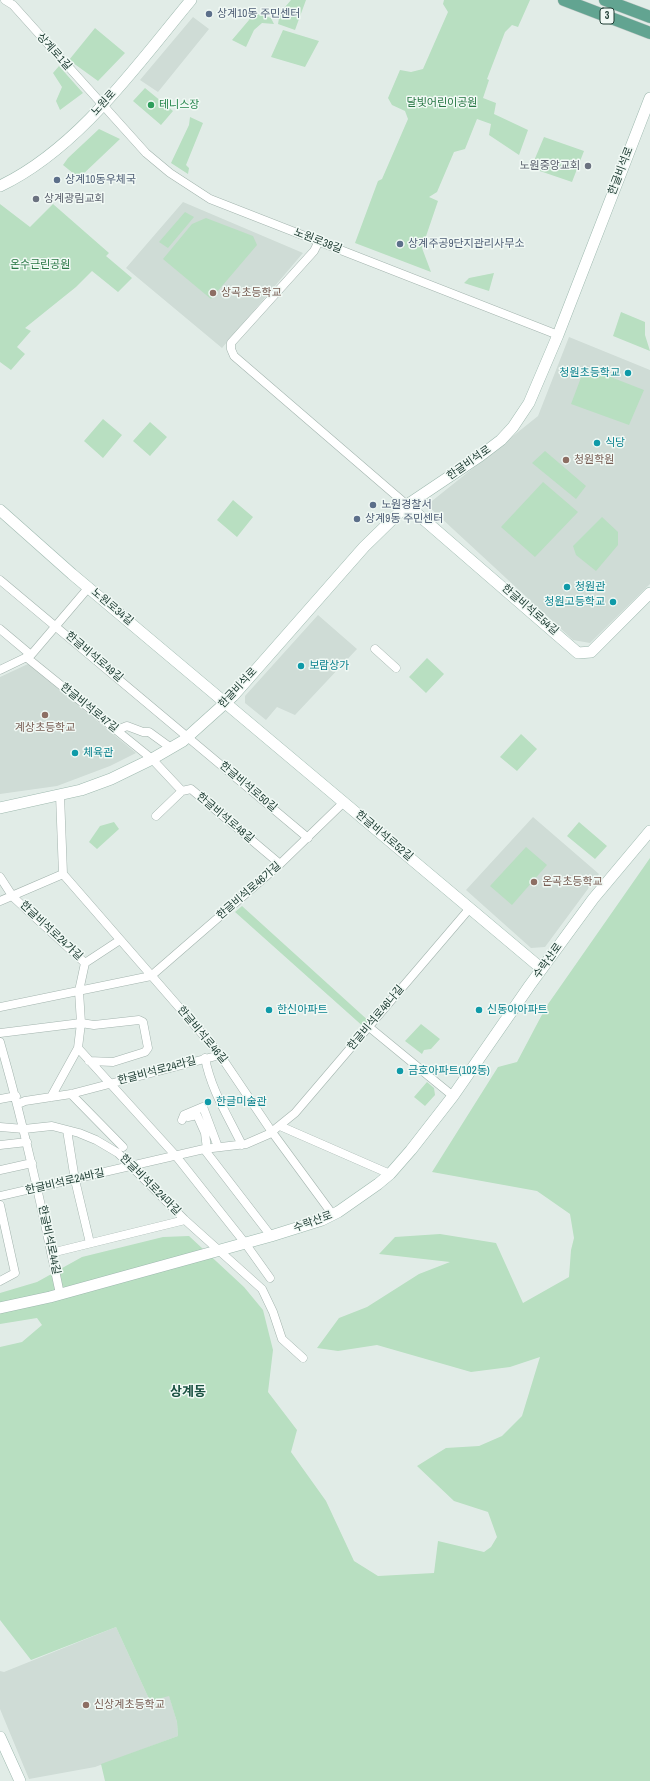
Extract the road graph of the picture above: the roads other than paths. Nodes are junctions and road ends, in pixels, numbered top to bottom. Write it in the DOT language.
graph roads {
  1 [pos="4,0"];
  2 [pos="192,0"];
  3 [pos="564,0"];
  4 [pos="605,0"];
  5 [pos="0,3"];
  6 [pos="650,17"];
  7 [pos="650,33"];
  8 [pos="650,98"];
  9 [pos="102,106"];
  10 [pos="0,186"];
  11 [pos="319,241"];
  12 [pos="558,335"];
  13 [pos="407,505"];
  14 [pos="0,510"];
  15 [pos="0,580"];
  16 [pos="89,587"];
  17 [pos="650,593"];
  18 [pos="56,625"];
  19 [pos="0,629"];
  20 [pos="375,649"];
  21 [pos="28,656"];
  22 [pos="396,668"];
  23 [pos="0,670"];
  24 [pos="225,703"];
  25 [pos="117,730"];
  26 [pos="188,736"];
  27 [pos="170,748"];
  28 [pos="152,759"];
  29 [pos="182,790"];
  30 [pos="60,795"];
  31 [pos="344,802"];
  32 [pos="0,808"];
  33 [pos="156,816"];
  34 [pos="650,831"];
  35 [pos="308,838"];
  36 [pos="280,864"];
  37 [pos="63,874"];
  38 [pos="0,877"];
  39 [pos="13,897"];
  40 [pos="0,901"];
  41 [pos="470,908"];
  42 [pos="120,940"];
  43 [pos="85,963"];
  44 [pos="542,969"];
  45 [pos="151,976"];
  46 [pos="79,991"];
  47 [pos="0,1007"];
  48 [pos="81,1023"];
  49 [pos="369,1027"];
  50 [pos="0,1033"];
  51 [pos="0,1042"];
  52 [pos="78,1048"];
  53 [pos="220,1055"];
  54 [pos="206,1058"];
  55 [pos="89,1061"];
  56 [pos="108,1084"];
  57 [pos="72,1094"];
  58 [pos="452,1096"];
  59 [pos="51,1097"];
  60 [pos="0,1099"];
  61 [pos="17,1100"];
  62 [pos="280,1126"];
  63 [pos="0,1127"];
  64 [pos="24,1129"];
  65 [pos="67,1130"];
  66 [pos="272,1132"];
  67 [pos="27,1142"];
  68 [pos="0,1144"];
  69 [pos="242,1145"];
  70 [pos="123,1147"];
  71 [pos="218,1147"];
  72 [pos="206,1149"];
  73 [pos="176,1156"];
  74 [pos="32,1163"];
  75 [pos="133,1167"];
  76 [pos="0,1170"];
  77 [pos="390,1174"];
  78 [pos="75,1180"];
  79 [pos="38,1188"];
  80 [pos="0,1196"];
  81 [pos="0,1206"];
  82 [pos="333,1215"];
  83 [pos="1,1218"];
  84 [pos="185,1220"];
  85 [pos="271,1236"];
  86 [pos="90,1243"];
  87 [pos="245,1243"];
  88 [pos="220,1250"];
  89 [pos="51,1253"];
  90 [pos="270,1278"];
  91 [pos="0,1281"];
  92 [pos="60,1294"];
  93 [pos="0,1308"];
  94 [pos="303,1358"];
  95 [pos="0,1737"];
  96 [pos="20,1781"];
  1 -- 5 [label="street, 상계로1길"];
  1 -- 9 [label="street, 상계로1길"];
  2 -- 9 [label="street, 노원로"];
  3 -- 7 [label="main road, 3"];
  4 -- 6 [label="main road, 3"];
  8 -- 12 [label="street, 한글비석로"];
  9 -- 10 [label="street, 노원로"];
  9 -- 11 [label="street, 노원로38길"];
  11 -- 12 [label="street, 노원로38길"];
  11 -- 13 [label="street"];
  12 -- 13 [label="street, 한글비석로"];
  13 -- 17 [label="street, 한글비석로54길"];
  13 -- 24 [label="street, 한글비석로"];
  14 -- 16 [label="street, 노원로34길"];
  15 -- 18 [label="street, 한글비석로49길"];
  16 -- 18 [label="street"];
  16 -- 24 [label="street, 노원로34길"];
  18 -- 21 [label="street"];
  18 -- 26 [label="street, 한글비석로49길"];
  19 -- 21 [label="street, 한글비석로47길"];
  20 -- 22 [label="street"];
  21 -- 23 [label="street"];
  21 -- 25 [label="street, 한글비석로47길"];
  24 -- 26 [label="street, 한글비석로"];
  24 -- 31 [label="street, 한글비석로52길"];
  25 -- 27 [label="street"];
  25 -- 28 [label="street, 한글비석로47길"];
  26 -- 27 [label="street, 한글비석로"];
  26 -- 35 [label="street, 한글비석로50길"];
  27 -- 28 [label="street, 한글비석로"];
  28 -- 29 [label="street, 한글비석로48길"];
  28 -- 30 [label="street, 한글비석로"];
  29 -- 33 [label="street"];
  29 -- 36 [label="street, 한글비석로48길"];
  30 -- 32 [label="street, 한글비석로"];
  30 -- 37 [label="street"];
  31 -- 35 [label="street, 한글비석로46가길"];
  31 -- 41 [label="street, 한글비석로52길"];
  34 -- 44 [label="street, 수락산로"];
  35 -- 36 [label="street, 한글비석로46가길"];
  36 -- 45 [label="street, 한글비석로46가길"];
  37 -- 39 [label="street, 한글비석로24가길"];
  37 -- 42 [label="street, 한글비석로46길"];
  38 -- 39 [label="street"];
  39 -- 40 [label="street, 한글비석로24가길"];
  39 -- 43 [label="street, 한글비석로24가길"];
  41 -- 44 [label="street, 한글비석로52길"];
  41 -- 49 [label="street, 한글비석로46나길"];
  42 -- 43 [label="street"];
  42 -- 45 [label="street, 한글비석로46길"];
  43 -- 46 [label="street, 한글비석로24가길"];
  44 -- 58 [label="street, 수락산로"];
  45 -- 46 [label="street"];
  45 -- 53 [label="street, 한글비석로46길"];
  46 -- 47 [label="street"];
  46 -- 48 [label="street, 한글비석로24가길"];
  48 -- 50 [label="street"];
  48 -- 52 [label="street, 한글비석로24가길"];
  48 -- 55 [label="street"];
  49 -- 58 [label="street"];
  49 -- 62 [label="street, 한글비석로46나길"];
  51 -- 61 [label="street, 한글비석로44길"];
  52 -- 55 [label="street"];
  52 -- 59 [label="street"];
  53 -- 54 [label="street, 한글비석로24라길"];
  53 -- 66 [label="street, 한글비석로46길"];
  54 -- 56 [label="street, 한글비석로24라길"];
  54 -- 69 [label="street, 한글비석로24라길"];
  55 -- 56 [label="street"];
  56 -- 57 [label="street, 한글비석로24라길"];
  56 -- 73 [label="street, 한글비석로24라길"];
  57 -- 59 [label="street, 한글비석로24라길"];
  57 -- 70 [label="street"];
  58 -- 77 [label="street, 수락산로"];
  59 -- 61 [label="street, 한글비석로24라길"];
  60 -- 61 [label="street, 한글비석로24라길"];
  61 -- 64 [label="street, 한글비석로44길"];
  62 -- 66 [label="street, 한글비석로46나길"];
  62 -- 77 [label="street"];
  63 -- 64 [label="street, 한글비석로24마길"];
  64 -- 65 [label="street, 한글비석로24마길"];
  64 -- 67 [label="street, 한글비석로44길"];
  65 -- 75 [label="street, 한글비석로24마길"];
  65 -- 78 [label="street"];
  66 -- 69 [label="street, 한글비석로24바길"];
  66 -- 82 [label="street, 한글비석로46길"];
  67 -- 68 [label="street"];
  67 -- 74 [label="street, 한글비석로44길"];
  69 -- 71 [label="street, 한글비석로24바길"];
  71 -- 72 [label="street, 한글비석로24바길"];
  71 -- 72 [label="street"];
  72 -- 73 [label="street, 한글비석로24바길"];
  72 -- 85 [label="street"];
  73 -- 75 [label="street, 한글비석로24바길"];
  73 -- 87 [label="street"];
  74 -- 76 [label="street"];
  74 -- 79 [label="street, 한글비석로44길"];
  75 -- 78 [label="street, 한글비석로24바길"];
  75 -- 84 [label="street, 한글비석로24마길"];
  77 -- 82 [label="street, 수락산로"];
  78 -- 79 [label="street, 한글비석로24바길"];
  78 -- 86 [label="street"];
  79 -- 80 [label="street, 한글비석로24바길"];
  79 -- 89 [label="street, 한글비석로44길"];
  81 -- 83 [label="street"];
  82 -- 85 [label="street, 수락산로"];
  83 -- 91 [label="street"];
  84 -- 86 [label="street, 한글비석로24마길"];
  84 -- 88 [label="street, 한글비석로24마길"];
  85 -- 87 [label="street, 수락산로"];
  86 -- 89 [label="street, 한글비석로24마길"];
  87 -- 88 [label="street, 수락산로"];
  87 -- 90 [label="street"];
  88 -- 92 [label="street, 수락산로"];
  88 -- 94 [label="street, 한글비석로24마길"];
  89 -- 92 [label="street, 한글비석로44길"];
  92 -- 93 [label="street, 수락산로"];
  95 -- 96 [label="street"];
}
